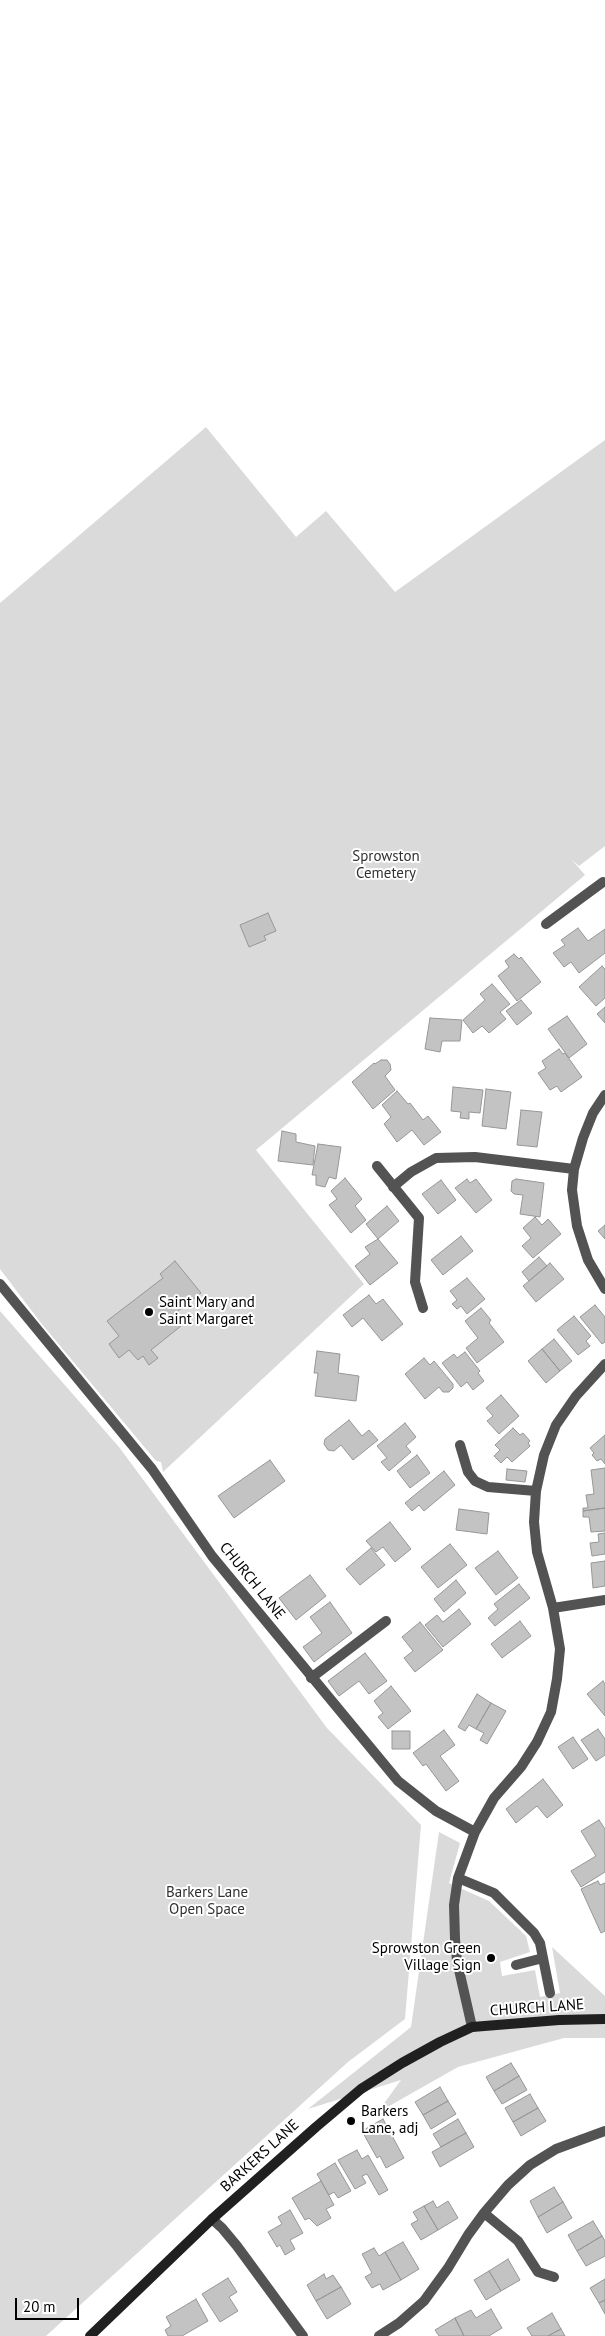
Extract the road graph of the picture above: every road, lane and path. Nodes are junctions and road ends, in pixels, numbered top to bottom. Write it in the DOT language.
graph roads {
  1 [pos="604,883"];
  2 [pos="546,924"];
  3 [pos="605,1095"];
  4 [pos="377,1166"];
  5 [pos="574,1169"];
  6 [pos="393,1187"];
  7 [pos="0,1284"];
  8 [pos="605,1289"];
  9 [pos="423,1308"];
  10 [pos="605,1364"];
  11 [pos="460,1446"];
  12 [pos="536,1491"];
  13 [pos="605,1600"];
  14 [pos="553,1608"];
  15 [pos="386,1620"];
  16 [pos="311,1678"];
  17 [pos="475,1832"];
  18 [pos="458,1878"];
  19 [pos="543,1958"];
  20 [pos="516,1965"];
  21 [pos="550,1993"];
  22 [pos="605,2019"];
  23 [pos="472,2027"];
  24 [pos="605,2131"];
  25 [pos="484,2213"];
  26 [pos="212,2219"];
  27 [pos="554,2277"];
  28 [pos="90,2336"];
  29 [pos="303,2336"];
  30 [pos="379,2336"];
  1 -- 2 [label="street"];
  3 -- 5 [label="street"];
  4 -- 6 [label="street"];
  5 -- 6 [label="street"];
  5 -- 8 [label="street"];
  6 -- 9 [label="street"];
  7 -- 16 [label="street, CHURCH LANE"];
  10 -- 12 [label="street"];
  11 -- 12 [label="street"];
  12 -- 14 [label="street"];
  13 -- 14 [label="street"];
  14 -- 17 [label="street"];
  15 -- 16 [label="street"];
  16 -- 17 [label="street, CHURCH LANE"];
  17 -- 18 [label="street, CHURCH LANE"];
  18 -- 19 [label="street, CHURCH LANE"];
  18 -- 23 [label="street, CHURCH LANE"];
  19 -- 20 [label="street"];
  19 -- 21 [label="street, CHURCH LANE"];
  22 -- 23 [label="street, CHURCH LANE"];
  23 -- 26 [label="street, BARKERS LANE"];
  24 -- 25 [label="street"];
  25 -- 27 [label="street"];
  25 -- 30 [label="street"];
  26 -- 28 [label="street, BARKERS LANE"];
  26 -- 29 [label="street"];
}
